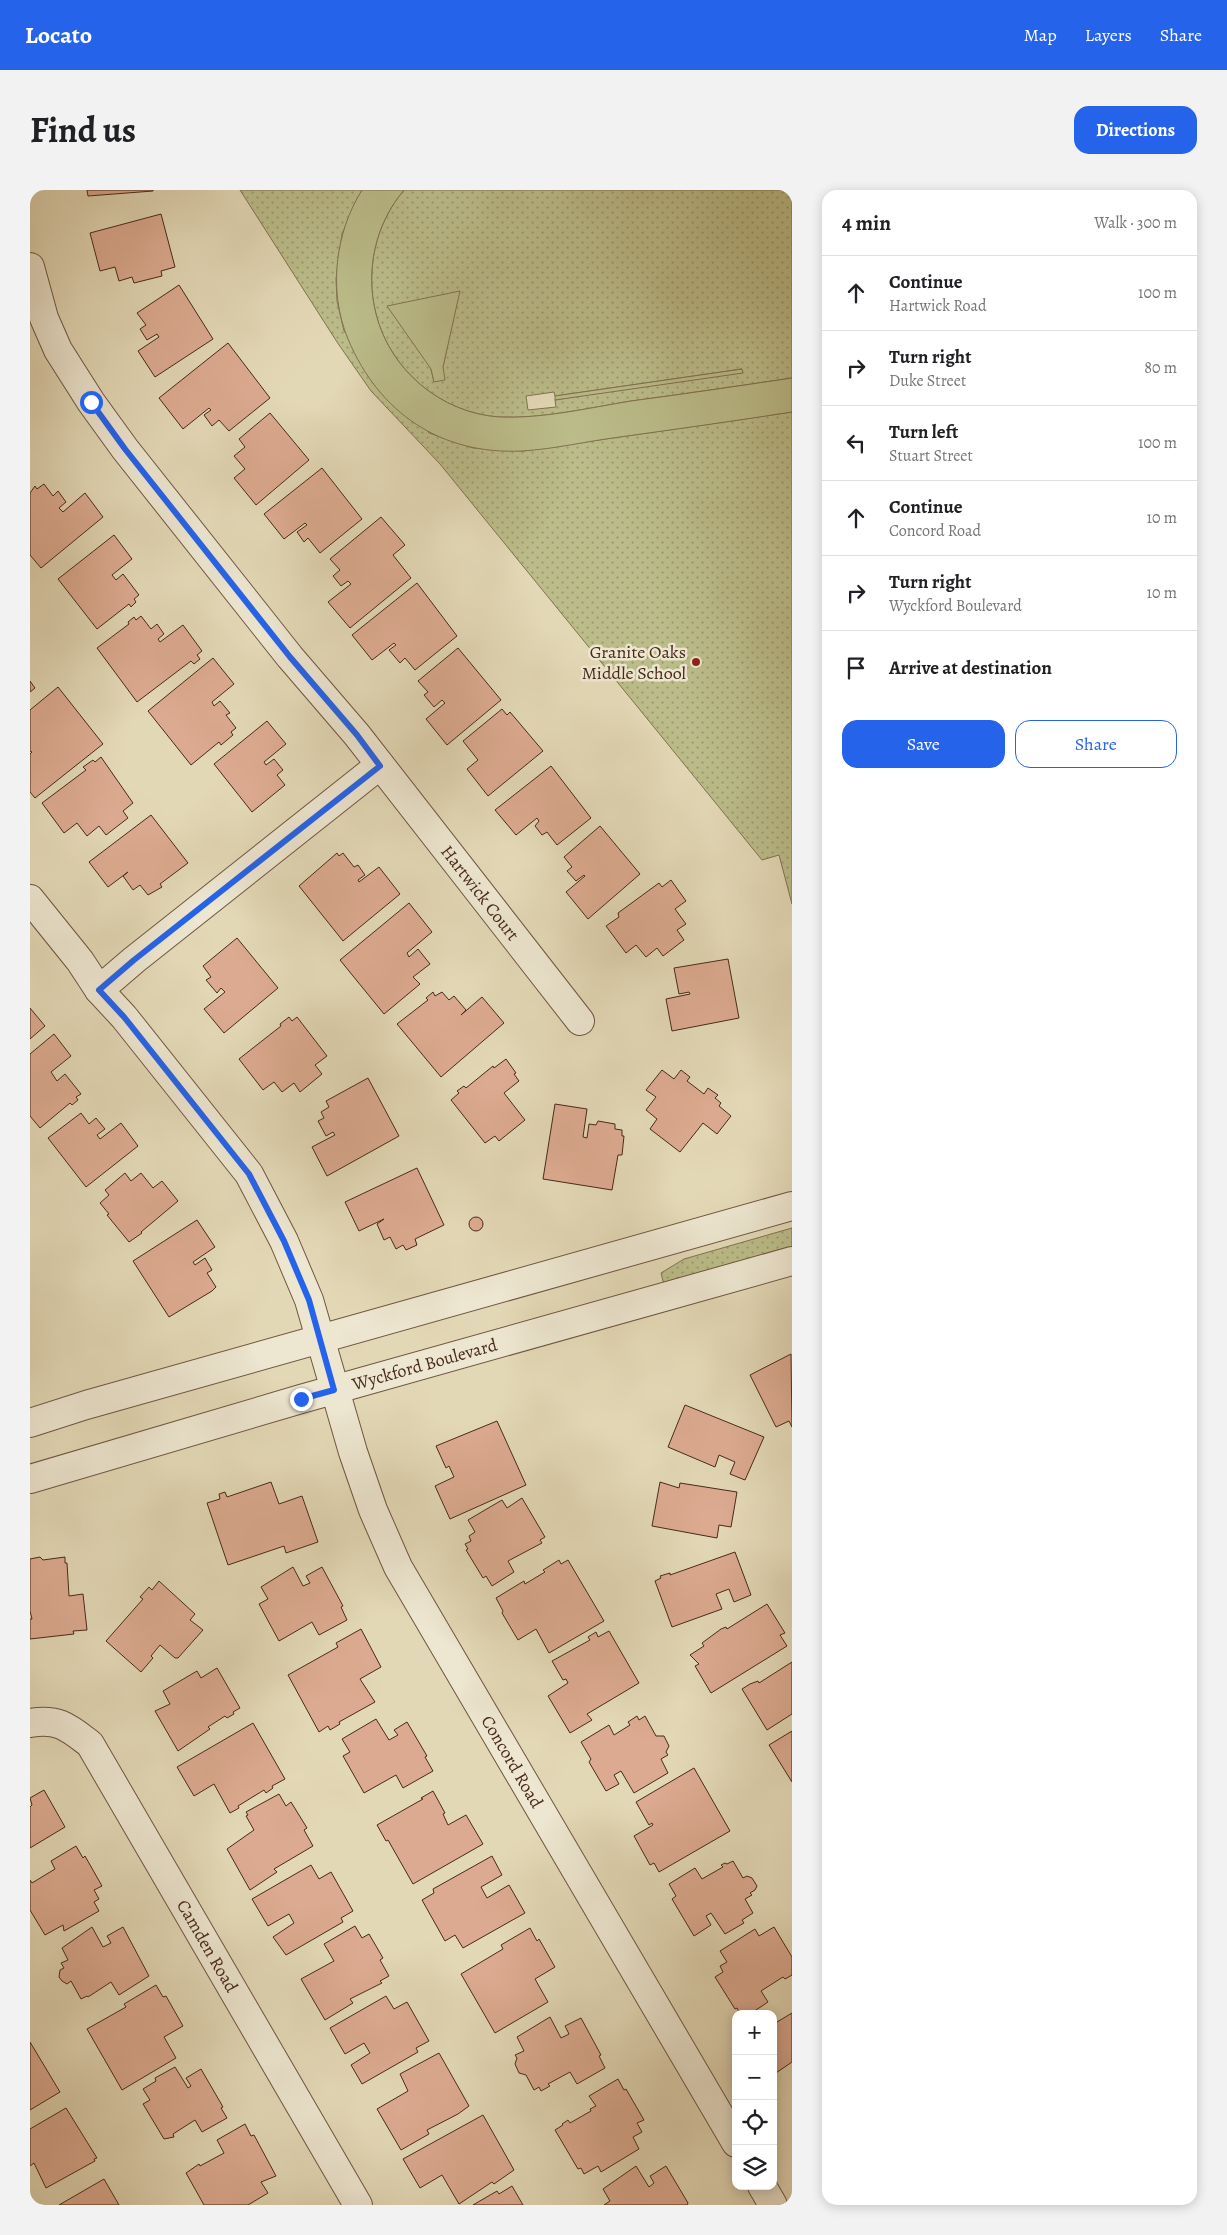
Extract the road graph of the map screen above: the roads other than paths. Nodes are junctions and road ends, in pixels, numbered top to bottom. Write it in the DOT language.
graph roads {
  1 [pos="30,267"];
  2 [pos="380,766"];
  3 [pos="30,899"];
  4 [pos="99,990"];
  5 [pos="580,1021"];
  6 [pos="792,1206"];
  7 [pos="792,1261"];
  8 [pos="324,1351"];
  9 [pos="334,1390"];
  10 [pos="30,1423"];
  11 [pos="30,1479"];
  12 [pos="30,1723"];
  13 [pos="732,2136"];
  14 [pos="765,2190"];
  15 [pos="358,2205"];
  16 [pos="774,2205"];
  1 -- 2 [label="street, Hartwick Court"];
  2 -- 4 [label="street"];
  2 -- 5 [label="street, Hartwick Court"];
  3 -- 4 [label="street, Concord Road"];
  4 -- 8 [label="street, Concord Road"];
  6 -- 8 [label="street"];
  7 -- 9 [label="street, Wyckford Boulevard"];
  8 -- 9 [label="street, Concord Road"];
  8 -- 10 [label="street"];
  9 -- 11 [label="street, Wyckford Boulevard"];
  9 -- 13 [label="street, Concord Road"];
  12 -- 15 [label="street, Camden Road"];
  14 -- 16 [label="street"];
}
